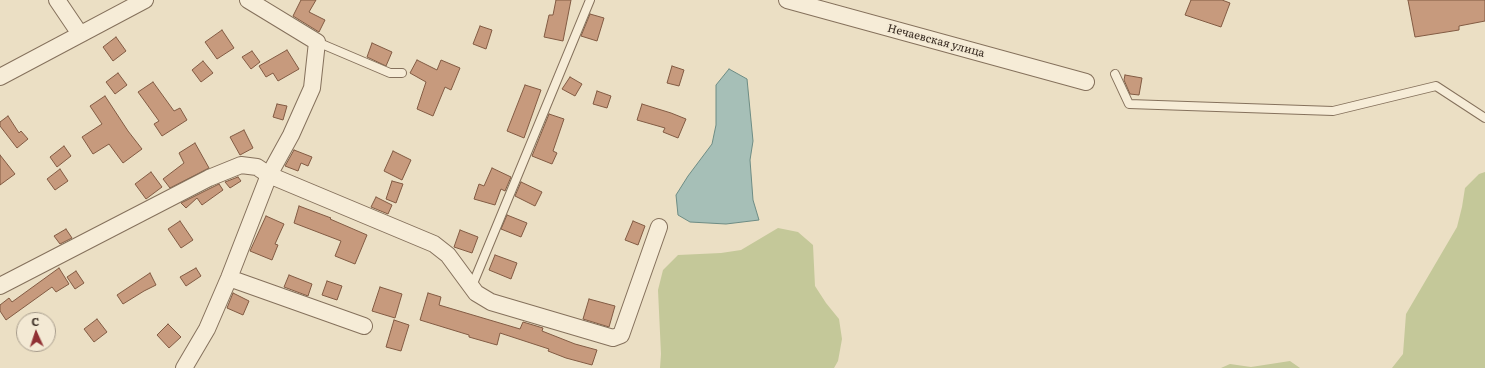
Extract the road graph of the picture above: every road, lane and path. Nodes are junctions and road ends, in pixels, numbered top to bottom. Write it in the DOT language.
graph roads {
  1 [pos="57,0"];
  2 [pos="145,0"];
  3 [pos="248,0"];
  4 [pos="590,0"];
  5 [pos="791,1"];
  6 [pos="80,34"];
  7 [pos="316,42"];
  8 [pos="402,73"];
  9 [pos="1115,74"];
  10 [pos="0,77"];
  11 [pos="1086,82"];
  12 [pos="1485,118"];
  13 [pos="269,175"];
  14 [pos="659,228"];
  15 [pos="229,278"];
  16 [pos="0,286"];
  17 [pos="472,286"];
  18 [pos="364,326"];
  19 [pos="184,368"];
  1 -- 6 [label="street"];
  2 -- 6 [label="street"];
  3 -- 7 [label="street"];
  4 -- 17 [label="lane"];
  5 -- 11 [label="street, Нечаевская улица"];
  6 -- 10 [label="street"];
  7 -- 8 [label="lane"];
  7 -- 13 [label="street"];
  9 -- 12 [label="lane"];
  13 -- 15 [label="street"];
  13 -- 16 [label="street"];
  13 -- 17 [label="street"];
  14 -- 17 [label="street"];
  15 -- 18 [label="street"];
  15 -- 19 [label="street"];
}
